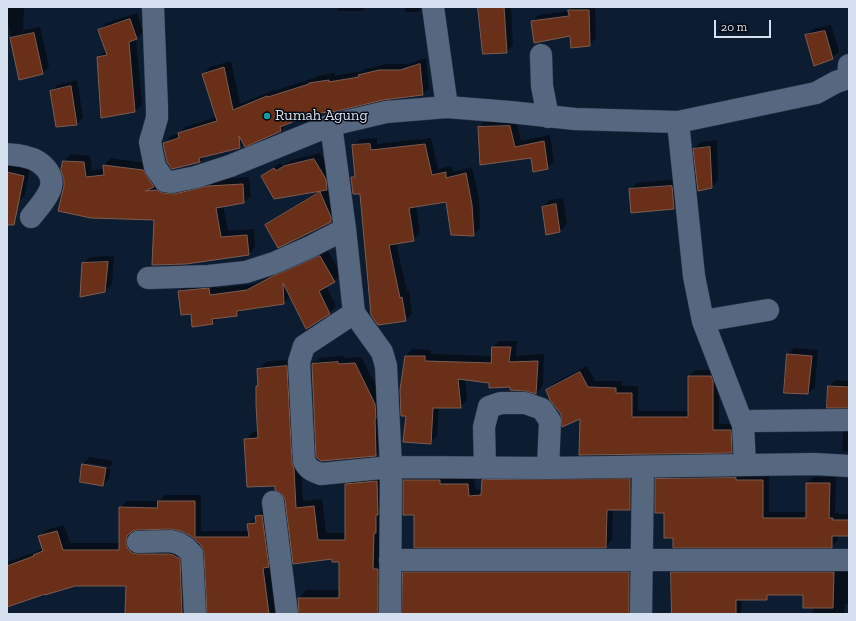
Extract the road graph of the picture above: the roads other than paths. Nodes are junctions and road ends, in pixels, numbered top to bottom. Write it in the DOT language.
graph roads {
  1 [pos="153,7"];
  2 [pos="433,7"];
  3 [pos="541,54"];
  4 [pos="849,65"];
  5 [pos="447,107"];
  6 [pos="548,117"];
  7 [pos="678,122"];
  8 [pos="331,126"];
  9 [pos="7,154"];
  10 [pos="31,217"];
  11 [pos="345,229"];
  12 [pos="148,278"];
  13 [pos="768,310"];
  14 [pos="354,313"];
  15 [pos="703,321"];
  16 [pos="849,420"];
  17 [pos="743,425"];
  18 [pos="745,465"];
  19 [pos="643,466"];
  20 [pos="849,466"];
  21 [pos="391,467"];
  22 [pos="484,468"];
  23 [pos="548,468"];
  24 [pos="273,502"];
  25 [pos="138,542"];
  26 [pos="390,560"];
  27 [pos="849,560"];
  28 [pos="641,561"];
  29 [pos="195,614"];
  30 [pos="287,614"];
  31 [pos="390,614"];
  32 [pos="641,614"];
  1 -- 8 [label="street"];
  2 -- 5 [label="street"];
  3 -- 6 [label="street"];
  4 -- 7 [label="street"];
  5 -- 6 [label="street"];
  5 -- 8 [label="street"];
  6 -- 7 [label="street"];
  7 -- 15 [label="street"];
  8 -- 11 [label="street"];
  9 -- 10 [label="street"];
  11 -- 12 [label="street"];
  11 -- 14 [label="street"];
  13 -- 15 [label="street"];
  14 -- 21 [label="street"];
  14 -- 21 [label="street"];
  15 -- 17 [label="street"];
  16 -- 17 [label="street"];
  17 -- 18 [label="street"];
  18 -- 19 [label="street"];
  18 -- 20 [label="street"];
  19 -- 23 [label="street"];
  19 -- 28 [label="street"];
  21 -- 22 [label="street"];
  21 -- 26 [label="street"];
  22 -- 23 [label="street"];
  22 -- 23 [label="street"];
  24 -- 30 [label="street"];
  25 -- 29 [label="street"];
  26 -- 28 [label="street"];
  26 -- 31 [label="street"];
  27 -- 28 [label="street"];
  28 -- 32 [label="street"];
}
